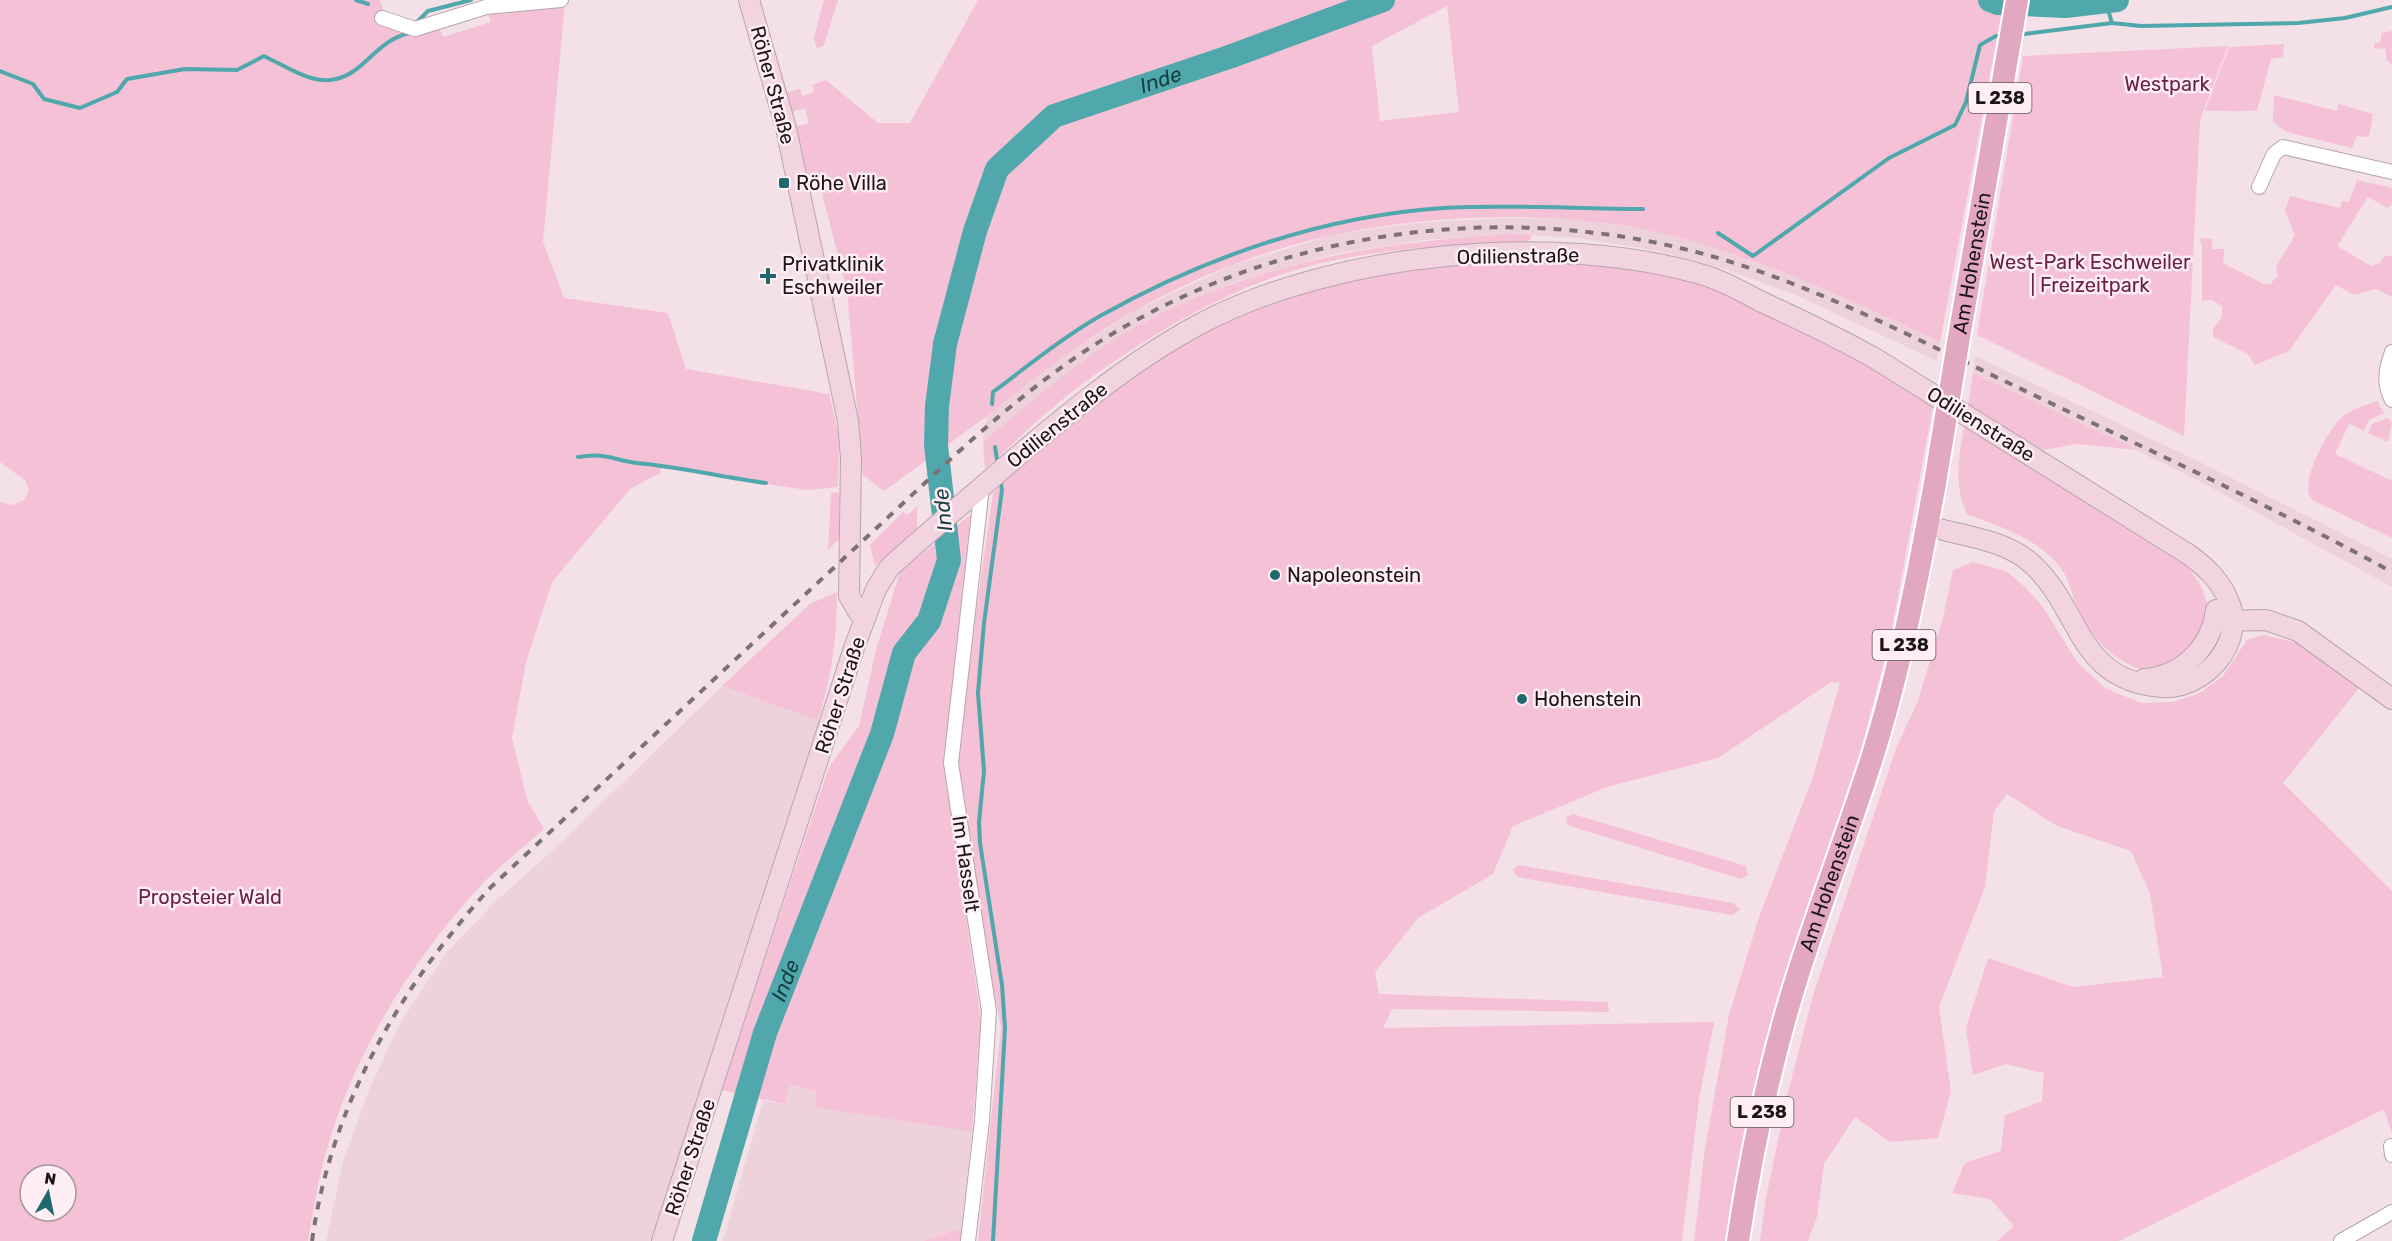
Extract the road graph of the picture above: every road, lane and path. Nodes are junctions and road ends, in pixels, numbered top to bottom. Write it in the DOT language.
graph roads {
  1 [pos="561,0"];
  2 [pos="749,0"];
  3 [pos="2017,0"];
  4 [pos="382,18"];
  5 [pos="2392,172"];
  6 [pos="2259,187"];
  7 [pos="2392,352"];
  8 [pos="2392,400"];
  9 [pos="994,476"];
  10 [pos="1927,526"];
  11 [pos="889,568"];
  12 [pos="848,577"];
  13 [pos="866,616"];
  14 [pos="2224,621"];
  15 [pos="2392,699"];
  16 [pos="2392,1212"];
  17 [pos="662,1241"];
  18 [pos="968,1241"];
  19 [pos="1738,1241"];
  20 [pos="2341,1241"];
  1 -- 4 [label="street"];
  2 -- 12 [label="main road, Röher Straße"];
  3 -- 10 [label="main road, Am Hohenstein / L 238, bridge"];
  5 -- 6 [label="street"];
  7 -- 8 [label="street"];
  9 -- 11 [label="main road, Odilienstraße"];
  9 -- 14 [label="main road, Odilienstraße"];
  9 -- 18 [label="street, Im Hasselt"];
  10 -- 14 [label="main road"];
  10 -- 19 [label="main road, Am Hohenstein / L 238"];
  11 -- 12 [label="main road"];
  11 -- 13 [label="main road, Odilienstraße"];
  12 -- 13 [label="main road, Röher Straße"];
  13 -- 17 [label="main road, Röher Straße"];
  14 -- 15 [label="main road"];
  16 -- 20 [label="street"];
}
